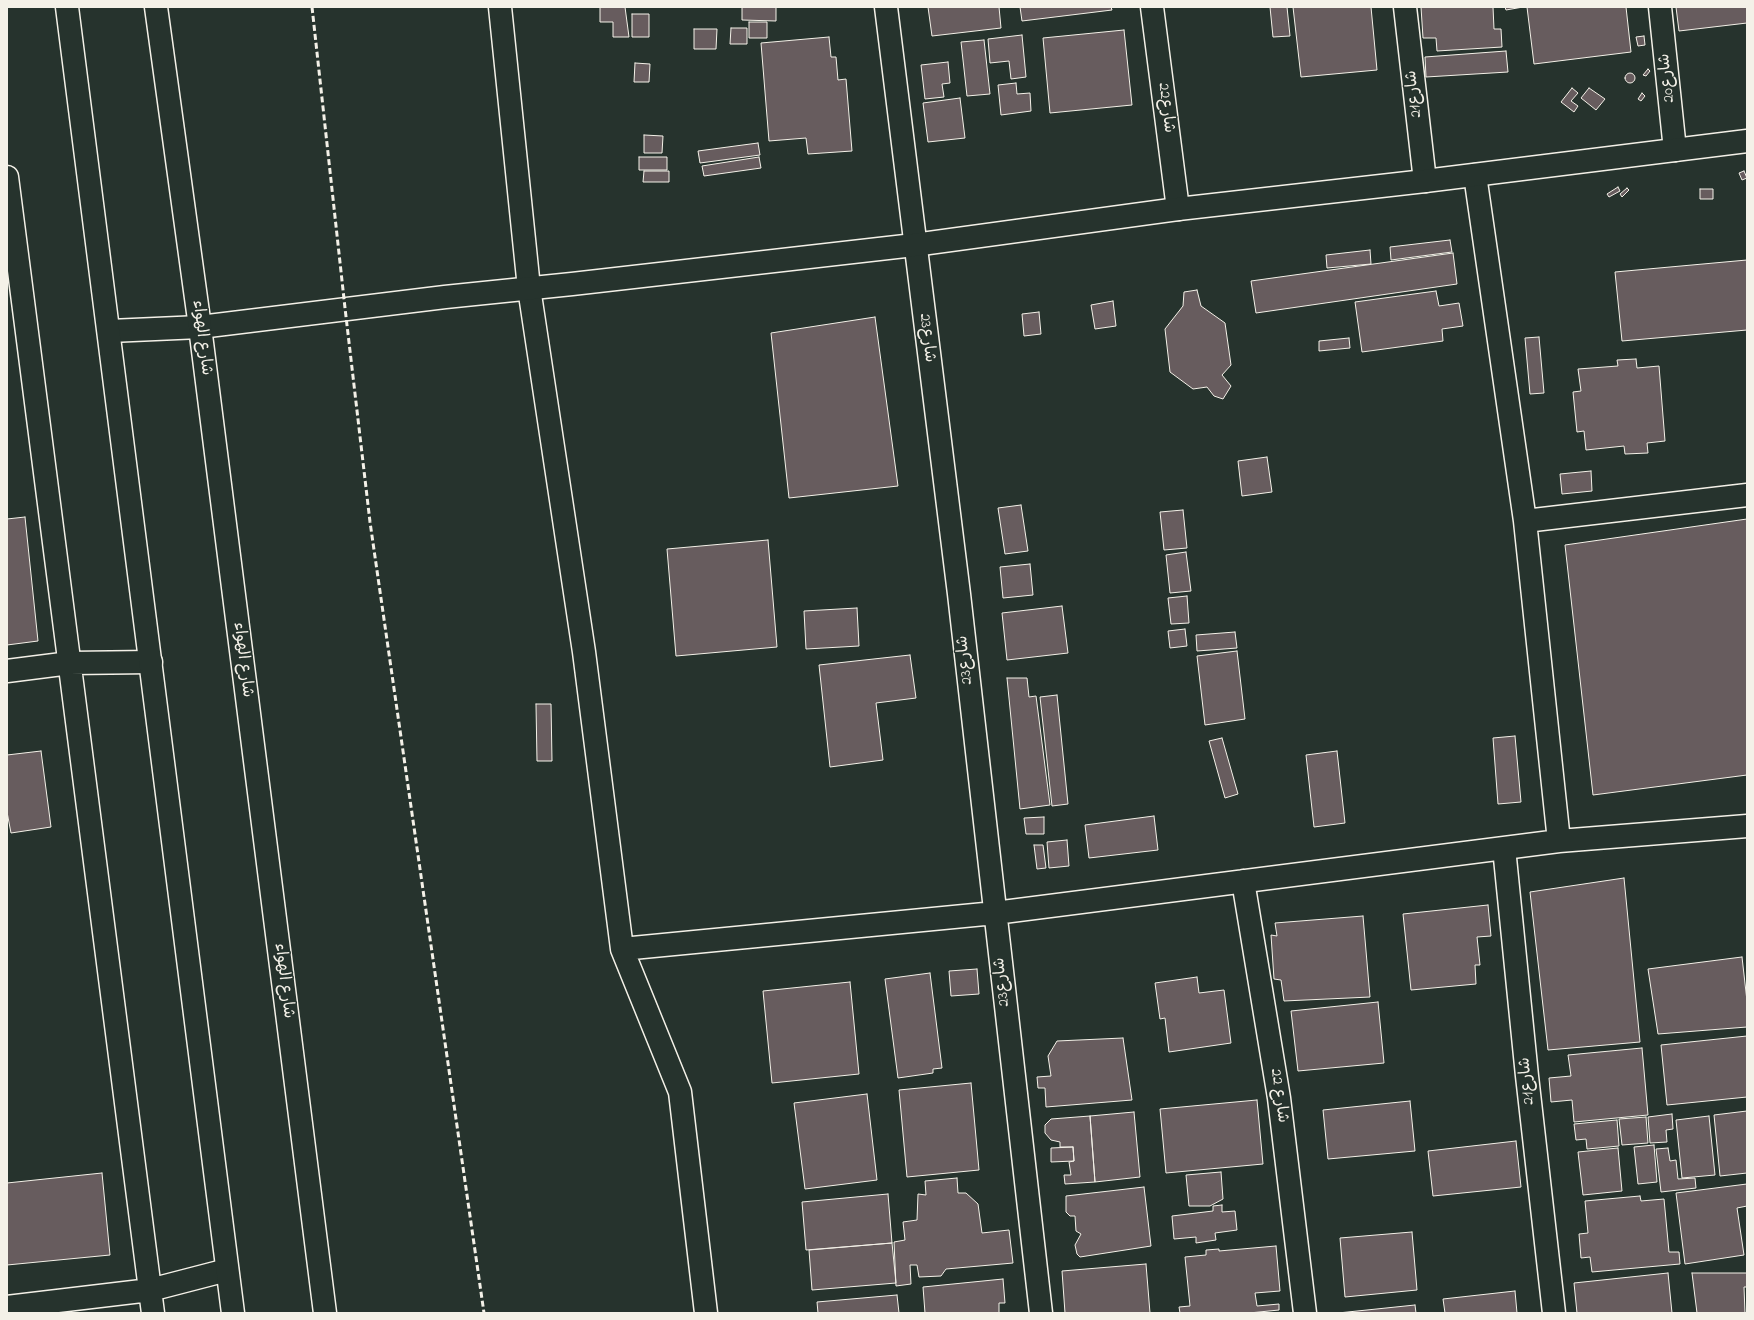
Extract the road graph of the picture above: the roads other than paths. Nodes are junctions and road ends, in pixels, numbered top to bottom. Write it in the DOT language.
graph roads {
  1 [pos="67,7"];
  2 [pos="156,7"];
  3 [pos="500,7"];
  4 [pos="886,7"];
  5 [pos="1152,7"];
  6 [pos="1405,7"];
  7 [pos="1660,7"];
  8 [pos="1747,141"];
  9 [pos="1675,150"];
  10 [pos="1476,175"];
  11 [pos="7,177"];
  12 [pos="1425,181"];
  13 [pos="1178,209"];
  14 [pos="914,245"];
  15 [pos="529,288"];
  16 [pos="200,327"];
  17 [pos="110,331"];
  18 [pos="1747,495"];
  19 [pos="1525,521"];
  20 [pos="151,662"];
  21 [pos="70,663"];
  22 [pos="7,671"];
  23 [pos="1747,826"];
  24 [pos="1559,841"];
  25 [pos="1504,848"];
  26 [pos="1243,881"];
  27 [pos="995,913"];
  28 [pos="622,949"];
  29 [pos="227,1270"];
  30 [pos="150,1290"];
  31 [pos="7,1307"];
  32 [pos="153,1313"];
  33 [pos="233,1313"];
  34 [pos="325,1313"];
  35 [pos="706,1313"];
  36 [pos="1040,1313"];
  37 [pos="1305,1313"];
  38 [pos="1554,1313"];
  1 -- 17 [label="main road"];
  2 -- 16 [label="main road, شارع الهواء"];
  3 -- 15 [label="main road"];
  4 -- 14 [label="main road, شارع23"];
  5 -- 13 [label="main road, شارع22"];
  6 -- 12 [label="main road, شارع21"];
  7 -- 9 [label="main road, شارع20"];
  8 -- 9 [label="main road"];
  9 -- 10 [label="main road"];
  10 -- 12 [label="main road"];
  10 -- 19 [label="main road"];
  11 -- 21 [label="main road"];
  12 -- 13 [label="main road"];
  13 -- 14 [label="main road"];
  14 -- 15 [label="main road"];
  14 -- 27 [label="main road, شارع23"];
  15 -- 16 [label="main road"];
  15 -- 28 [label="main road"];
  16 -- 17 [label="main road"];
  16 -- 34 [label="main road, شارع الهواء"];
  17 -- 20 [label="main road"];
  18 -- 19 [label="main road"];
  19 -- 24 [label="main road"];
  20 -- 21 [label="main road"];
  20 -- 29 [label="main road"];
  21 -- 22 [label="main road"];
  21 -- 30 [label="main road"];
  23 -- 24 [label="main road"];
  24 -- 25 [label="main road"];
  25 -- 26 [label="main road"];
  25 -- 38 [label="main road, شارع21"];
  26 -- 27 [label="main road"];
  26 -- 37 [label="main road, شارع 22"];
  27 -- 28 [label="main road"];
  27 -- 36 [label="main road, شارع23"];
  28 -- 35 [label="main road"];
  29 -- 30 [label="main road"];
  29 -- 33 [label="main road"];
  30 -- 31 [label="main road"];
  30 -- 32 [label="main road"];
}
